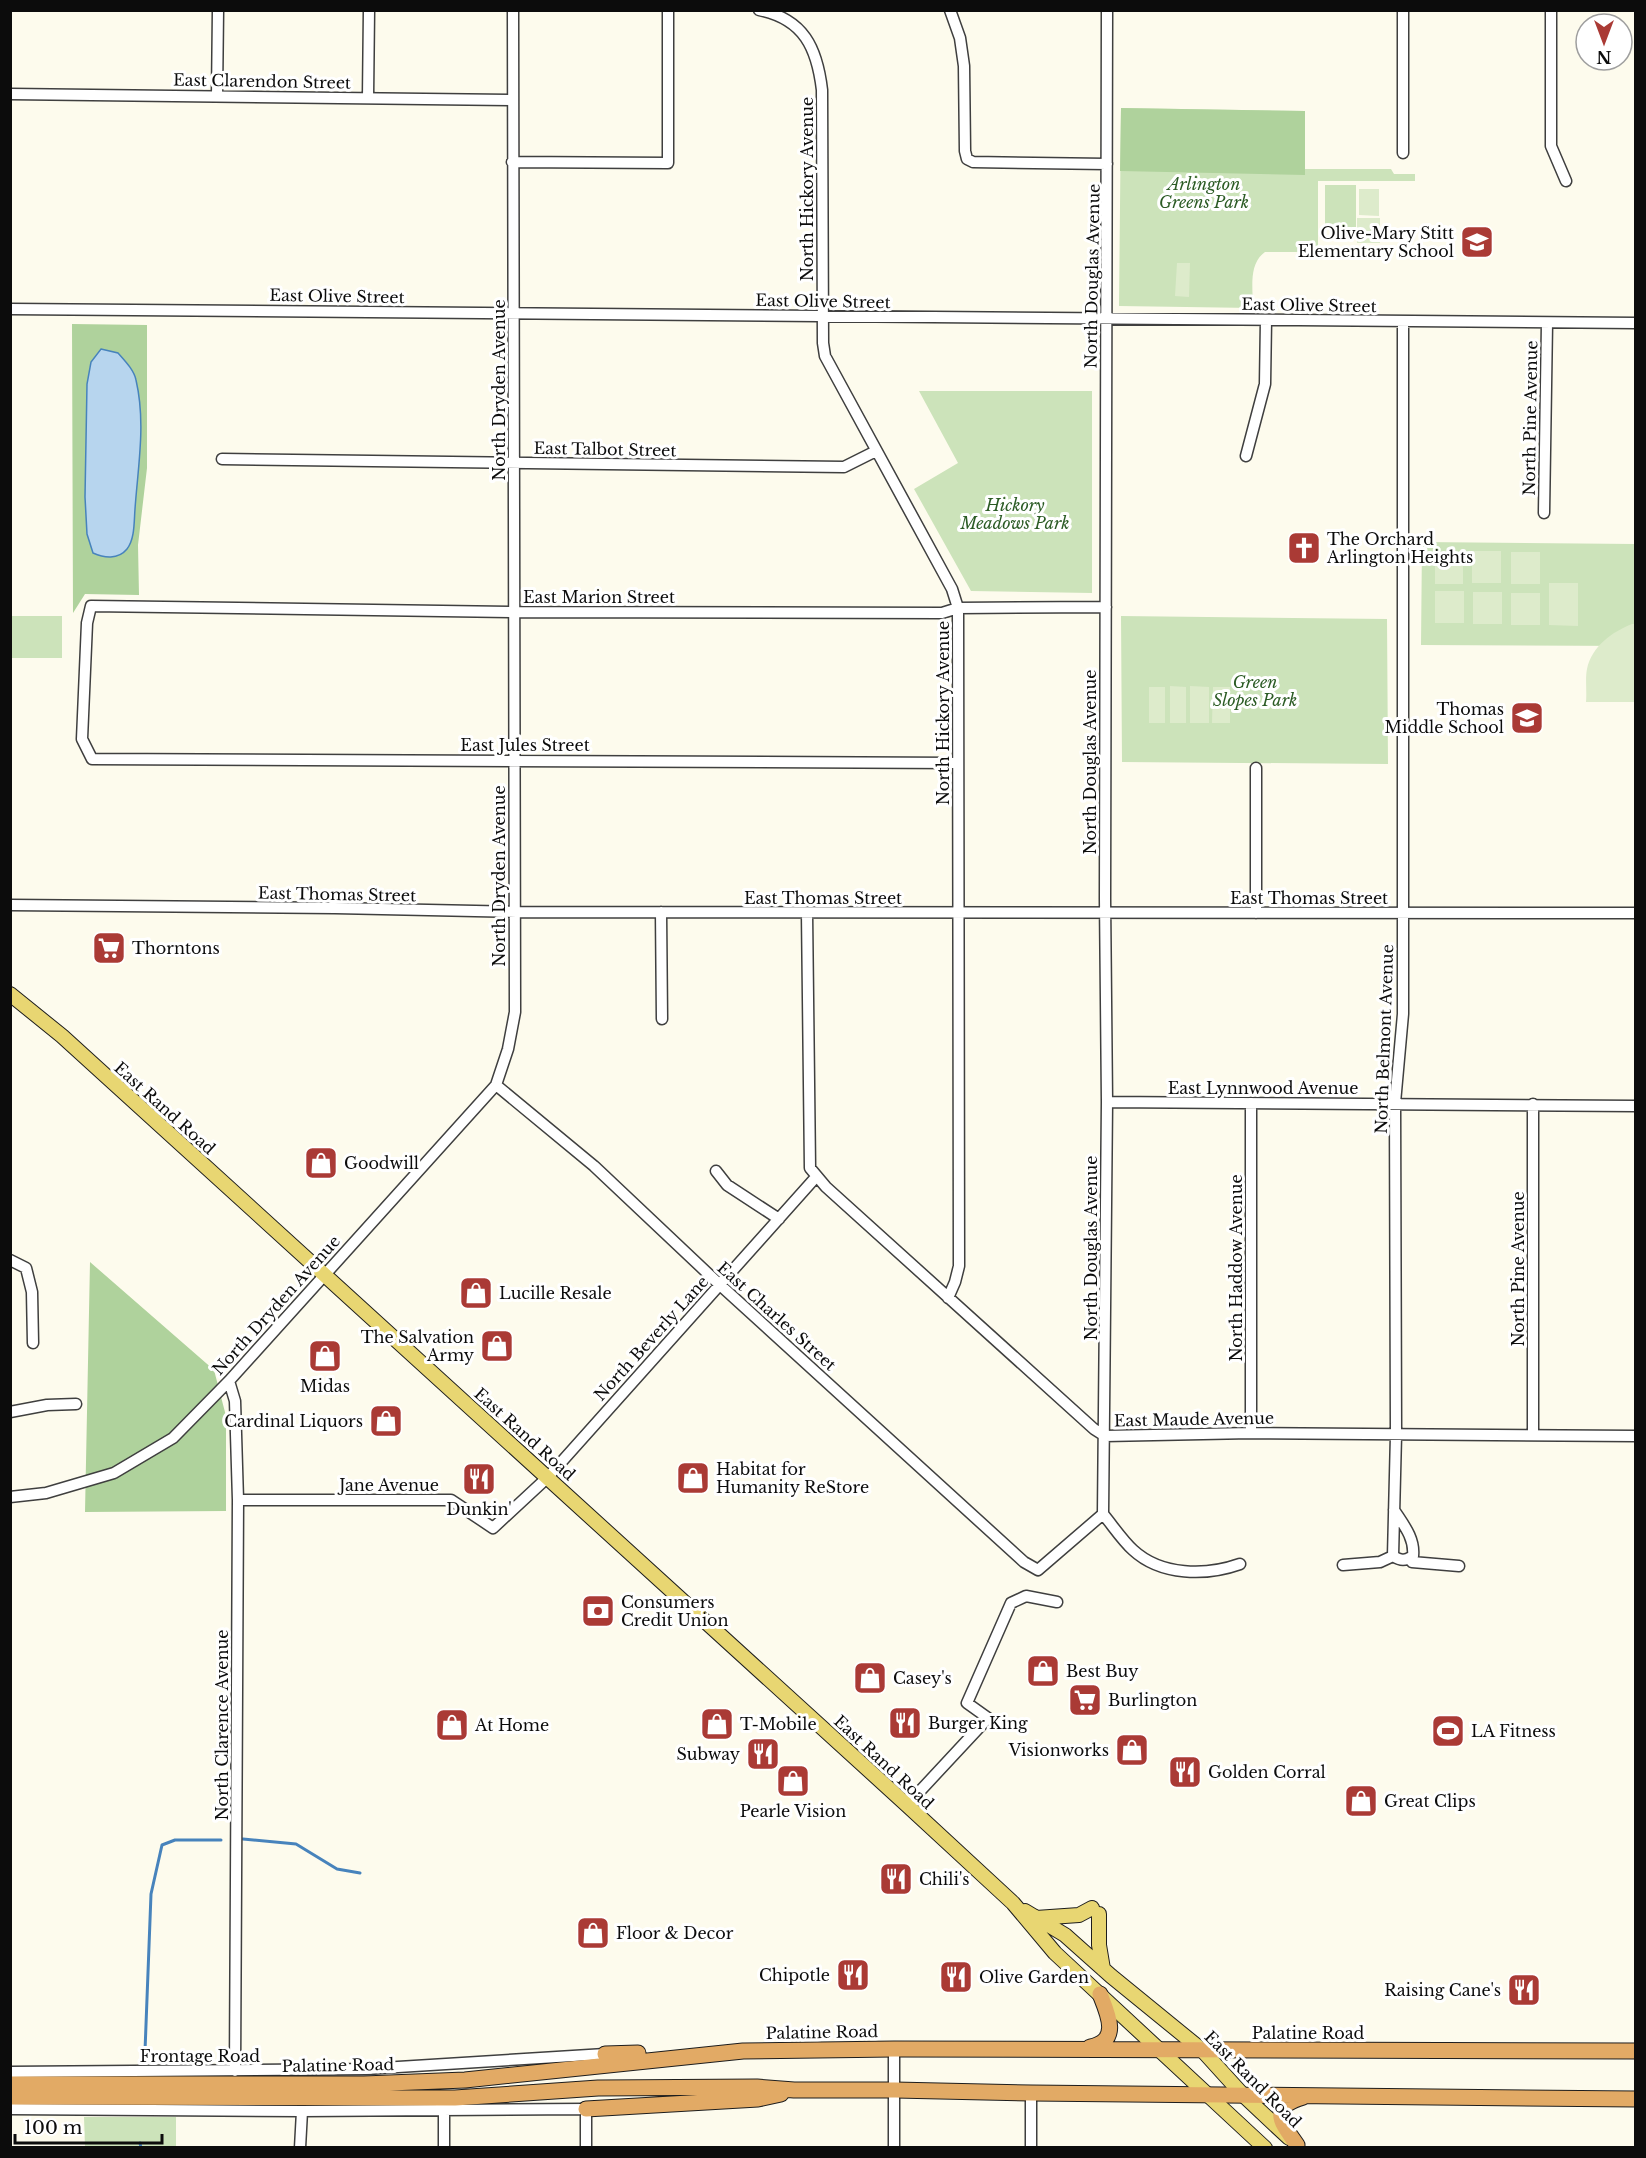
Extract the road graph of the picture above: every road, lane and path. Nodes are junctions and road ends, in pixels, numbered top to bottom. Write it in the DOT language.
graph roads {
  1 [pos="218,10"];
  2 [pos="369,10"];
  3 [pos="513,10"];
  4 [pos="668,10"];
  5 [pos="759,10"];
  6 [pos="950,10"];
  7 [pos="1107,10"];
  8 [pos="1403,10"];
  9 [pos="1551,10"];
  10 [pos="10,94"];
  11 [pos="217,96"];
  12 [pos="368,97"];
  13 [pos="513,100"];
  14 [pos="1403,153"];
  15 [pos="512,162"];
  16 [pos="1107,164"];
  17 [pos="1566,181"];
  18 [pos="10,309"];
  19 [pos="513,313"];
  20 [pos="823,316"];
  21 [pos="1105,318"];
  22 [pos="1266,320"];
  23 [pos="1403,321"];
  24 [pos="1546,323"];
  25 [pos="1635,323"];
  26 [pos="876,451"];
  27 [pos="1246,456"];
  28 [pos="222,459"];
  29 [pos="514,463"];
  30 [pos="1544,513"];
  31 [pos="1106,607"];
  32 [pos="958,608"];
  33 [pos="515,612"];
  34 [pos="92,759"];
  35 [pos="514,759"];
  36 [pos="958,763"];
  37 [pos="1256,768"];
  38 [pos="10,904"];
  39 [pos="516,912"];
  40 [pos="661,912"];
  41 [pos="807,913"];
  42 [pos="958,913"];
  43 [pos="1105,913"];
  44 [pos="1256,913"];
  45 [pos="1403,913"];
  46 [pos="1635,913"];
  47 [pos="10,994"];
  48 [pos="662,1019"];
  49 [pos="496,1084"];
  50 [pos="1107,1102"];
  51 [pos="1251,1104"];
  52 [pos="1395,1104"];
  53 [pos="1533,1104"];
  54 [pos="1635,1106"];
  55 [pos="716,1171"];
  56 [pos="816,1178"];
  57 [pos="779,1219"];
  58 [pos="10,1260"];
  59 [pos="323,1275"];
  60 [pos="719,1284"];
  61 [pos="948,1298"];
  62 [pos="33,1343"];
  63 [pos="229,1381"];
  64 [pos="76,1404"];
  65 [pos="10,1412"];
  66 [pos="1251,1433"];
  67 [pos="1533,1434"];
  68 [pos="1396,1435"];
  69 [pos="1105,1436"];
  70 [pos="1635,1436"];
  71 [pos="548,1476"];
  72 [pos="10,1497"];
  73 [pos="238,1500"];
  74 [pos="1394,1510"];
  75 [pos="1103,1514"];
  76 [pos="1393,1556"];
  77 [pos="1409,1558"];
  78 [pos="1240,1564"];
  79 [pos="1343,1565"];
  80 [pos="1459,1566"];
  81 [pos="1057,1602"];
  82 [pos="907,1805"];
  83 [pos="1013,1903"];
  84 [pos="1036,1918"];
  85 [pos="1103,1970"];
  86 [pos="1100,1995"];
  87 [pos="894,2049"];
  88 [pos="1079,2050"];
  89 [pos="1160,2050"];
  90 [pos="743,2051"];
  91 [pos="1203,2051"];
  92 [pos="1635,2051"];
  93 [pos="605,2054"];
  94 [pos="235,2071"];
  95 [pos="10,2072"];
  96 [pos="10,2084"];
  97 [pos="794,2090"];
  98 [pos="896,2090"];
  99 [pos="1031,2093"];
  100 [pos="1242,2094"];
  101 [pos="1207,2095"];
  102 [pos="1309,2095"];
  103 [pos="10,2097"];
  104 [pos="1635,2099"];
  105 [pos="10,2109"];
  106 [pos="586,2109"];
  107 [pos="444,2110"];
  108 [pos="302,2111"];
  109 [pos="1298,2146"];
  110 [pos="300,2148"];
  111 [pos="444,2148"];
  112 [pos="586,2148"];
  113 [pos="894,2148"];
  114 [pos="1031,2148"];
  115 [pos="1265,2148"];
  1 -- 11 [label="street"];
  2 -- 12 [label="street"];
  3 -- 13 [label="street, North Dryden Avenue"];
  4 -- 15 [label="street"];
  5 -- 20 [label="street, North Hickory Avenue"];
  6 -- 16 [label="street"];
  7 -- 16 [label="street, North Douglas Avenue"];
  8 -- 14 [label="street"];
  9 -- 17 [label="street"];
  10 -- 11 [label="street, East Clarendon Street"];
  11 -- 12 [label="street, East Clarendon Street"];
  12 -- 13 [label="street, East Clarendon Street"];
  13 -- 15 [label="street, North Dryden Avenue"];
  15 -- 19 [label="street, North Dryden Avenue"];
  16 -- 21 [label="street, North Douglas Avenue"];
  18 -- 19 [label="street, East Olive Street"];
  19 -- 20 [label="street, East Olive Street"];
  19 -- 29 [label="street, North Dryden Avenue"];
  20 -- 21 [label="street, East Olive Street"];
  20 -- 26 [label="street, North Hickory Avenue"];
  21 -- 22 [label="street, East Olive Street"];
  21 -- 31 [label="street, North Douglas Avenue"];
  22 -- 23 [label="street, East Olive Street"];
  22 -- 27 [label="street"];
  23 -- 24 [label="street, East Olive Street"];
  23 -- 45 [label="street, North Belmont Avenue"];
  24 -- 25 [label="street, East Olive Street"];
  24 -- 30 [label="street, North Pine Avenue"];
  26 -- 29 [label="street, East Talbot Street"];
  26 -- 32 [label="street, North Hickory Avenue"];
  28 -- 29 [label="street, East Talbot Street"];
  29 -- 33 [label="street, North Dryden Avenue"];
  31 -- 32 [label="street, East Marion Street"];
  31 -- 43 [label="street, North Douglas Avenue"];
  32 -- 33 [label="street, East Marion Street"];
  32 -- 36 [label="street, North Hickory Avenue"];
  33 -- 34 [label="street, East Marion Street"];
  33 -- 35 [label="street, North Dryden Avenue"];
  34 -- 35 [label="street, East Jules Street"];
  35 -- 36 [label="street, East Jules Street"];
  35 -- 39 [label="street, North Dryden Avenue"];
  36 -- 42 [label="street, North Hickory Avenue"];
  37 -- 44 [label="street"];
  38 -- 39 [label="street, East Thomas Street"];
  39 -- 40 [label="street, East Thomas Street"];
  39 -- 49 [label="street, North Dryden Avenue"];
  40 -- 41 [label="street, East Thomas Street"];
  40 -- 48 [label="street"];
  41 -- 42 [label="street, East Thomas Street"];
  41 -- 56 [label="street"];
  42 -- 43 [label="street, East Thomas Street"];
  42 -- 61 [label="street, North Hickory Avenue"];
  43 -- 44 [label="street, East Thomas Street"];
  43 -- 50 [label="street, North Douglas Avenue"];
  44 -- 45 [label="street, East Thomas Street"];
  45 -- 46 [label="street, East Thomas Street"];
  45 -- 52 [label="street, North Belmont Avenue"];
  47 -- 59 [label="main road, East Rand Road"];
  49 -- 59 [label="street, North Dryden Avenue"];
  49 -- 60 [label="street, East Charles Street"];
  50 -- 51 [label="street, East Lynnwood Avenue"];
  50 -- 69 [label="street, North Douglas Avenue"];
  51 -- 52 [label="street, East Lynnwood Avenue"];
  51 -- 66 [label="street, North Haddow Avenue"];
  52 -- 53 [label="street, East Lynnwood Avenue"];
  52 -- 68 [label="street, North Belmont Avenue"];
  53 -- 54 [label="street, East Lynnwood Avenue"];
  53 -- 67 [label="street, North Pine Avenue"];
  55 -- 57 [label="street"];
  56 -- 57 [label="street, North Beverly Lane"];
  56 -- 61 [label="street, East Maude Avenue"];
  57 -- 60 [label="street, North Beverly Lane"];
  58 -- 62 [label="street"];
  59 -- 63 [label="street, North Dryden Avenue"];
  59 -- 71 [label="main road, East Rand Road"];
  60 -- 71 [label="street, North Beverly Lane"];
  60 -- 75 [label="street, East Charles Street"];
  61 -- 69 [label="street, East Maude Avenue"];
  63 -- 72 [label="street, North Dryden Avenue"];
  63 -- 73 [label="street, North Clarence Avenue"];
  64 -- 65 [label="street"];
  66 -- 68 [label="street, East Maude Avenue"];
  66 -- 69 [label="street, East Maude Avenue"];
  67 -- 68 [label="street, East Maude Avenue"];
  67 -- 70 [label="street, East Maude Avenue"];
  68 -- 74 [label="street, North Belmont Avenue"];
  69 -- 75 [label="street, North Douglas Avenue"];
  71 -- 73 [label="street, Jane Avenue"];
  71 -- 82 [label="main road, East Rand Road"];
  73 -- 94 [label="street, North Clarence Avenue"];
  74 -- 76 [label="street, North Belmont Avenue"];
  74 -- 77 [label="street"];
  75 -- 78 [label="street"];
  76 -- 77 [label="street"];
  76 -- 79 [label="street"];
  77 -- 80 [label="street"];
  81 -- 82 [label="street"];
  82 -- 83 [label="main road, East Rand Road"];
  83 -- 84 [label="main road, East Rand Road"];
  83 -- 86 [label="main road, East Rand Road"];
  84 -- 85 [label="main road, East Rand Road"];
  84 -- 85 [label="main road"];
  85 -- 91 [label="main road, East Rand Road"];
  86 -- 88 [label="highway"];
  86 -- 89 [label="main road, East Rand Road"];
  87 -- 88 [label="highway, Palatine Road"];
  87 -- 90 [label="highway, Palatine Road"];
  87 -- 98 [label="street"];
  88 -- 89 [label="highway, Palatine Road"];
  89 -- 91 [label="highway, Palatine Road"];
  89 -- 101 [label="main road, East Rand Road"];
  90 -- 93 [label="highway"];
  90 -- 96 [label="highway, Palatine Road"];
  91 -- 92 [label="highway, Palatine Road"];
  91 -- 100 [label="main road, East Rand Road"];
  93 -- 94 [label="street, Frontage Road"];
  94 -- 95 [label="street, Frontage Road"];
  97 -- 98 [label="highway, Palatine Road"];
  97 -- 103 [label="highway, Palatine Road"];
  97 -- 106 [label="highway"];
  98 -- 99 [label="highway, Palatine Road"];
  98 -- 113 [label="street"];
  99 -- 101 [label="highway, Palatine Road"];
  99 -- 114 [label="street"];
  100 -- 101 [label="highway, Palatine Road"];
  100 -- 102 [label="highway, Palatine Road"];
  100 -- 109 [label="main road, East Rand Road"];
  101 -- 115 [label="main road, East Rand Road"];
  102 -- 104 [label="highway, Palatine Road"];
  102 -- 109 [label="highway"];
  105 -- 108 [label="street"];
  106 -- 107 [label="street"];
  106 -- 112 [label="street"];
  107 -- 108 [label="street"];
  107 -- 111 [label="street"];
  108 -- 110 [label="street"];
}
